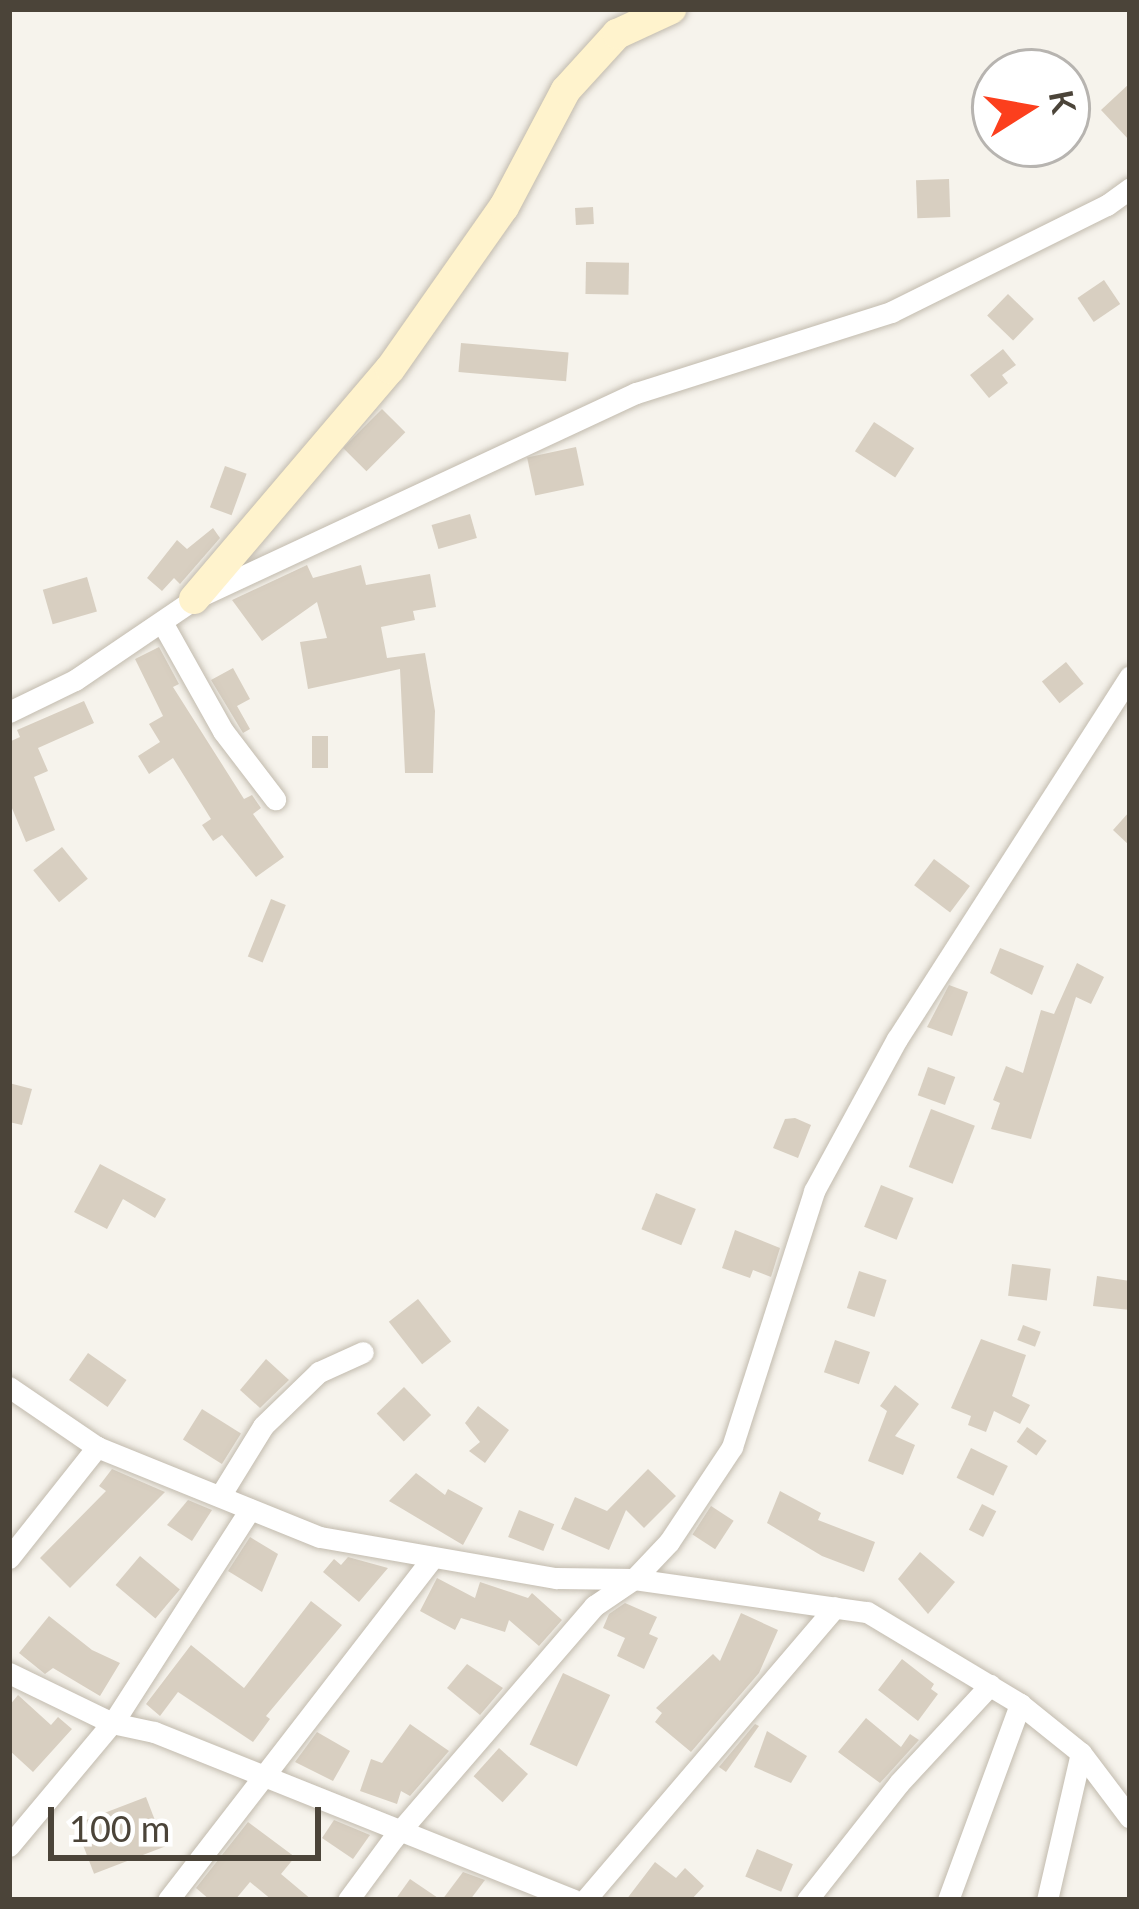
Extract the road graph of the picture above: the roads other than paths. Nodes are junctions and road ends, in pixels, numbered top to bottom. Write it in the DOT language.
graph roads {
  1 [pos="671,9"];
  2 [pos="1130,188"];
  3 [pos="194,599"];
  4 [pos="163,624"];
  5 [pos="1130,676"];
  6 [pos="9,712"];
  7 [pos="275,799"];
  8 [pos="363,1352"];
  9 [pos="9,1388"];
  10 [pos="97,1447"];
  11 [pos="220,1496"];
  12 [pos="250,1509"];
  13 [pos="9,1558"];
  14 [pos="432,1559"];
  15 [pos="634,1579"];
  16 [pos="835,1607"];
  17 [pos="9,1673"];
  18 [pos="990,1684"];
  19 [pos="1020,1704"];
  20 [pos="112,1723"];
  21 [pos="1081,1753"];
  22 [pos="265,1774"];
  23 [pos="1130,1818"];
  24 [pos="402,1828"];
  25 [pos="9,1846"];
  26 [pos="168,1900"];
  27 [pos="348,1900"];
  28 [pos="574,1900"];
  29 [pos="585,1900"];
  30 [pos="807,1900"];
  31 [pos="948,1900"];
  32 [pos="1047,1900"];
  1 -- 3 [label="street"];
  2 -- 3 [label="street"];
  3 -- 4 [label="street"];
  4 -- 6 [label="street"];
  4 -- 7 [label="street"];
  5 -- 15 [label="street"];
  8 -- 11 [label="street"];
  9 -- 10 [label="street"];
  10 -- 11 [label="street"];
  10 -- 13 [label="street"];
  11 -- 12 [label="street"];
  12 -- 14 [label="street"];
  12 -- 20 [label="street"];
  14 -- 15 [label="street"];
  14 -- 22 [label="street"];
  15 -- 16 [label="street"];
  15 -- 24 [label="street"];
  16 -- 18 [label="street"];
  16 -- 29 [label="street"];
  17 -- 20 [label="street"];
  18 -- 19 [label="street"];
  18 -- 30 [label="street"];
  19 -- 21 [label="street"];
  19 -- 31 [label="street"];
  20 -- 22 [label="street"];
  20 -- 25 [label="street"];
  21 -- 23 [label="street"];
  21 -- 32 [label="street"];
  22 -- 24 [label="street"];
  22 -- 26 [label="street"];
  24 -- 27 [label="street"];
  24 -- 28 [label="street"];
}
